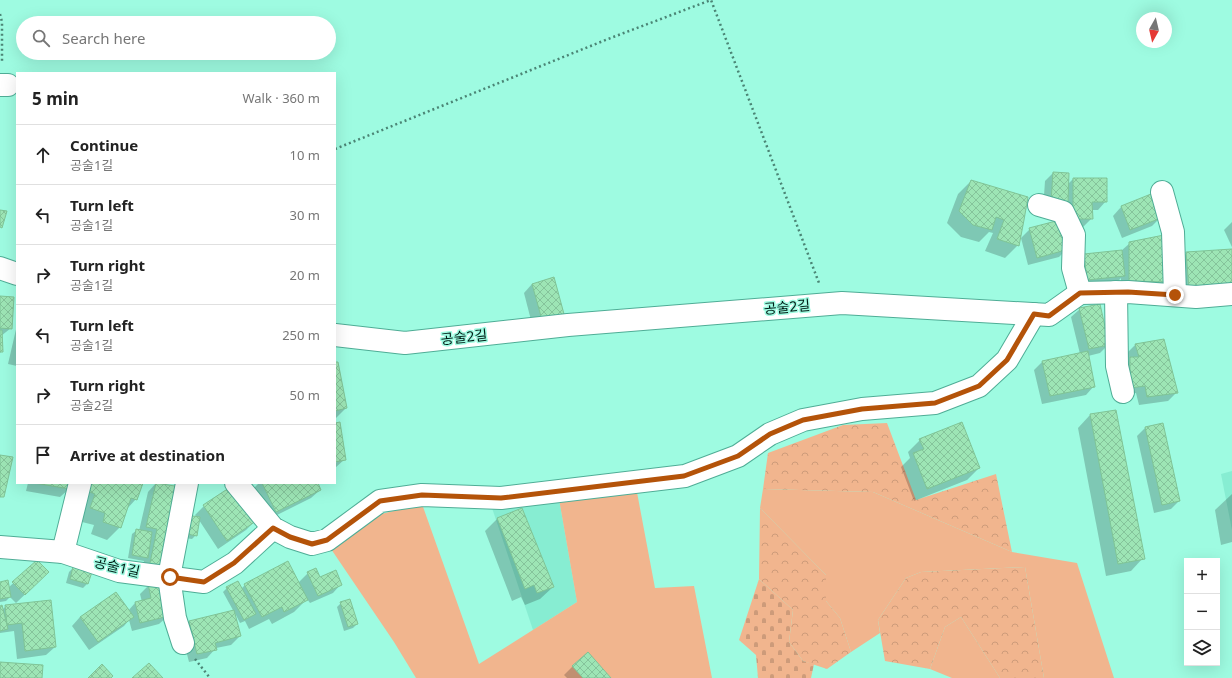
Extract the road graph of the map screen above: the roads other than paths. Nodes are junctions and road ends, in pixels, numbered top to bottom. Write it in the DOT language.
graph roads {
  1 [pos="1162,192"];
  2 [pos="1039,205"];
  3 [pos="0,268"];
  4 [pos="16,274"];
  5 [pos="1116,292"];
  6 [pos="1080,293"];
  7 [pos="1232,294"];
  8 [pos="1175,295"];
  9 [pos="1034,314"];
  10 [pos="336,335"];
  11 [pos="1123,392"];
  12 [pos="80,484"];
  13 [pos="187,484"];
  14 [pos="237,484"];
  15 [pos="273,528"];
  16 [pos="0,547"];
  17 [pos="63,552"];
  18 [pos="170,577"];
  19 [pos="183,643"];
  1 -- 8 [label="street"];
  2 -- 6 [label="street"];
  3 -- 4 [label="street"];
  5 -- 6 [label="street"];
  5 -- 8 [label="street"];
  5 -- 11 [label="street"];
  6 -- 9 [label="street, 공술2길"];
  7 -- 8 [label="street"];
  9 -- 10 [label="street, 공술2길"];
  9 -- 15 [label="street"];
  12 -- 17 [label="street"];
  13 -- 18 [label="street"];
  14 -- 15 [label="street"];
  15 -- 18 [label="street, 공술1길"];
  16 -- 17 [label="street, 공술1길"];
  17 -- 18 [label="street, 공술1길"];
  18 -- 19 [label="street"];
}
